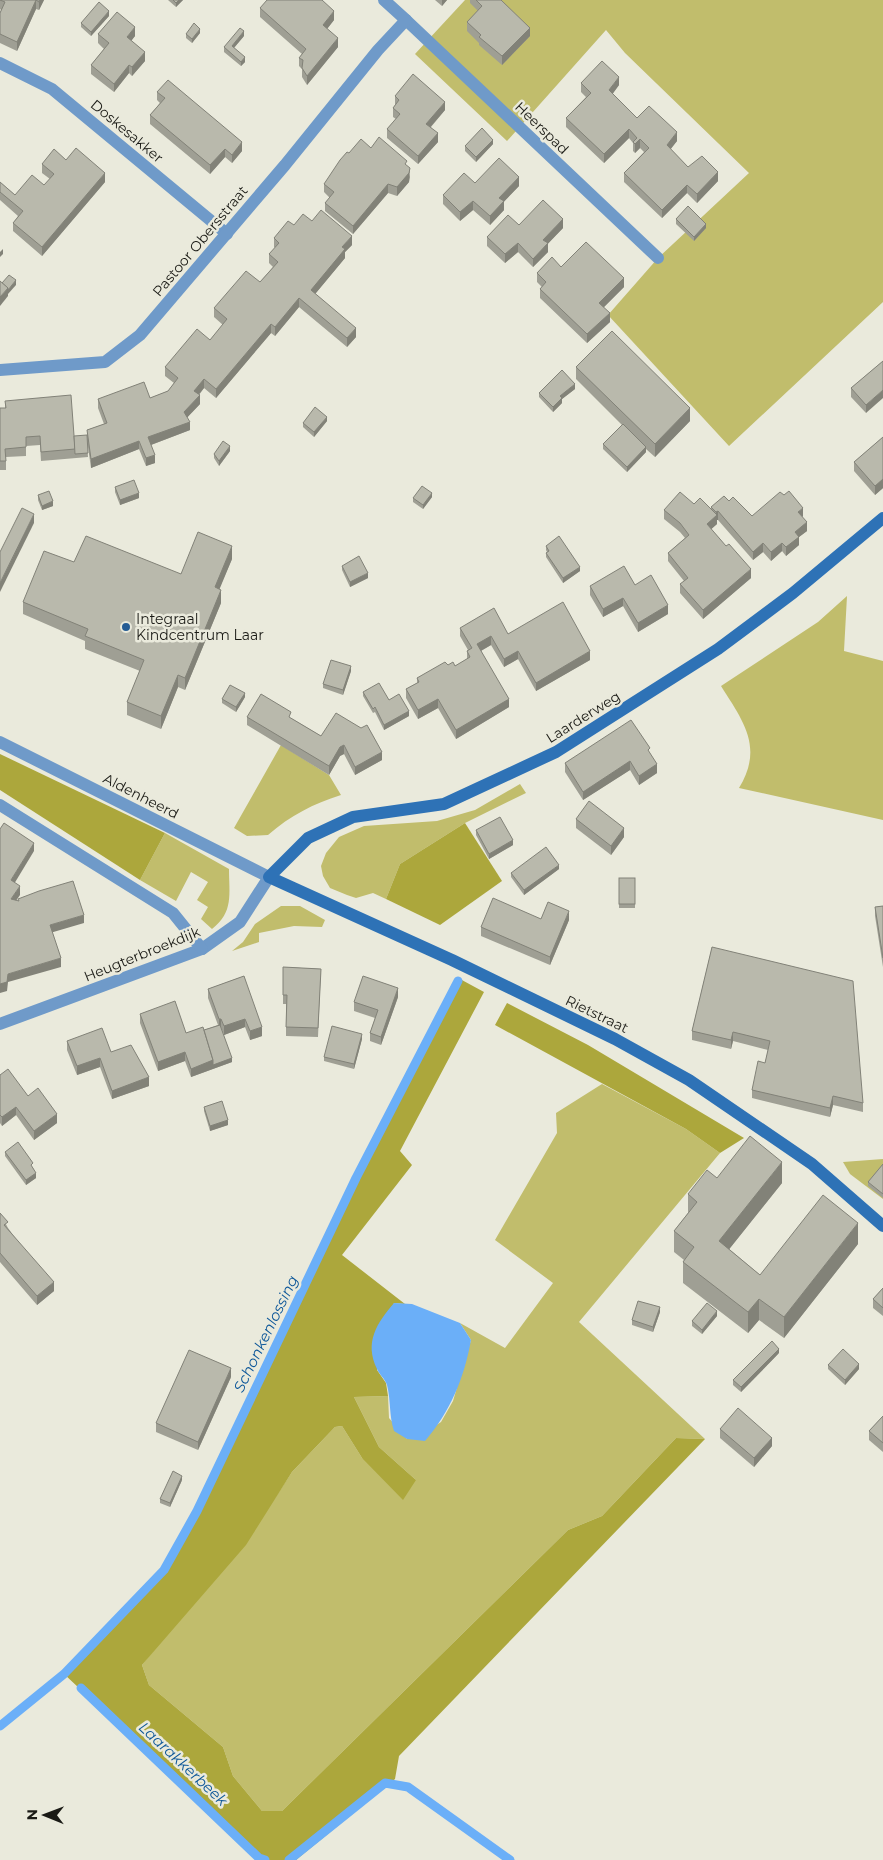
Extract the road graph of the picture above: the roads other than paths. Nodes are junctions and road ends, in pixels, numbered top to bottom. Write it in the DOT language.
graph roads {
  1 [pos="384,0"];
  2 [pos="406,20"];
  3 [pos="0,63"];
  4 [pos="227,234"];
  5 [pos="658,258"];
  6 [pos="0,370"];
  7 [pos="883,518"];
  8 [pos="0,742"];
  9 [pos="0,805"];
  10 [pos="269,877"];
  11 [pos="202,949"];
  12 [pos="0,1024"];
  13 [pos="883,1226"];
  1 -- 2 [label="street, Heerspad"];
  2 -- 4 [label="street, Pastoor Obersstraat"];
  2 -- 5 [label="street, Heerspad"];
  3 -- 4 [label="street, Doskesakker"];
  4 -- 6 [label="street, Pastoor Obersstraat"];
  7 -- 10 [label="street, Laarderweg"];
  8 -- 10 [label="street, Aldenheerd"];
  9 -- 11 [label="street"];
  10 -- 11 [label="street, Heugterbroekdijk"];
  10 -- 13 [label="street, Rietstraat"];
  11 -- 12 [label="street, Heugterbroekdijk"];
}
